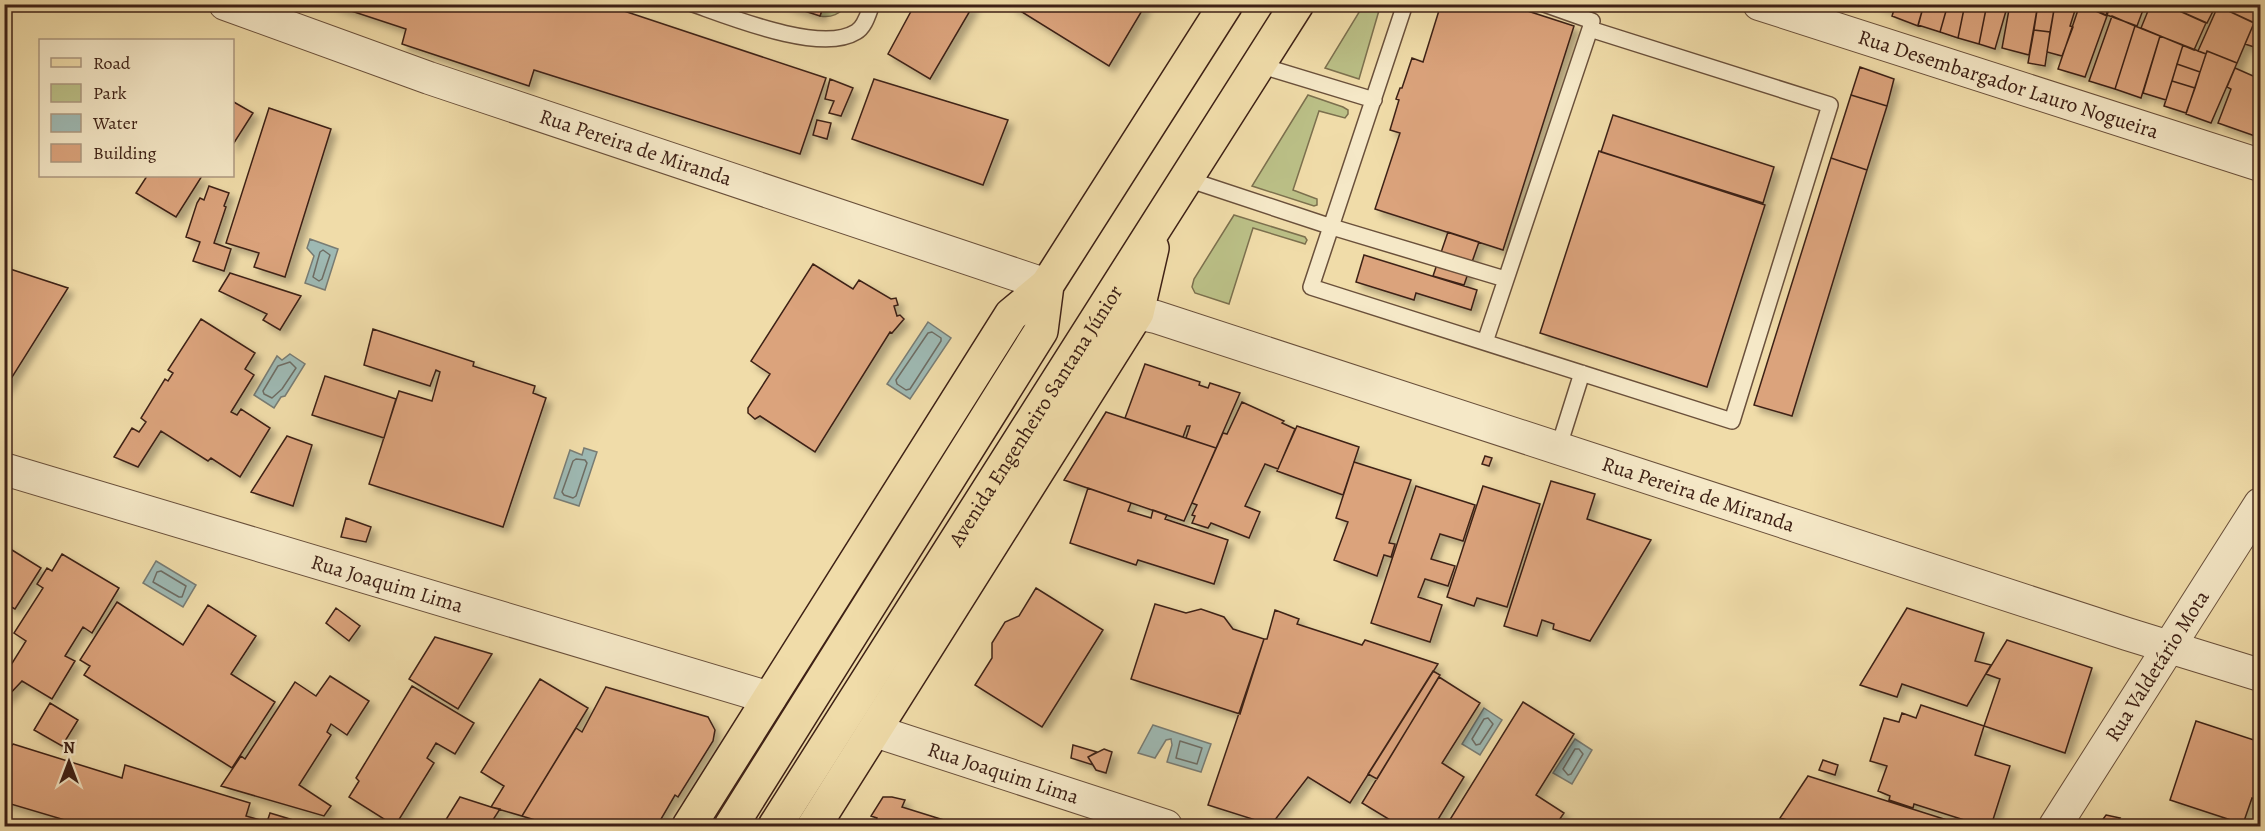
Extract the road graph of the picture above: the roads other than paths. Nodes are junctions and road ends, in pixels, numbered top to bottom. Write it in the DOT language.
graph roads {
  1 [pos="225,4"];
  2 [pos="693,4"];
  3 [pos="872,4"];
  4 [pos="1226,4"];
  5 [pos="1297,4"];
  6 [pos="1405,4"];
  7 [pos="1544,4"];
  8 [pos="1759,4"];
  9 [pos="1590,29"];
  10 [pos="1259,65"];
  11 [pos="1374,99"];
  12 [pos="2260,165"];
  13 [pos="1187,179"];
  14 [pos="1158,226"];
  15 [pos="1332,227"];
  16 [pos="1505,279"];
  17 [pos="1047,285"];
  18 [pos="1137,313"];
  19 [pos="1485,342"];
  20 [pos="1582,373"];
  21 [pos="1558,449"];
  22 [pos="4,469"];
  23 [pos="2260,504"];
  24 [pos="2169,648"];
  25 [pos="2260,675"];
  26 [pos="770,698"];
  27 [pos="875,731"];
  28 [pos="689,826"];
  29 [pos="731,826"];
  30 [pos="776,826"];
  31 [pos="814,826"];
  32 [pos="1166,826"];
  33 [pos="2055,826"];
  1 -- 17 [label="street, Rua Pereira de Miranda"];
  2 -- 3 [label="lane"];
  4 -- 17 [label="main road, Avenida Engenheiro Santana Júnior"];
  5 -- 10 [label="main road, Avenida Engenheiro Santana Júnior"];
  6 -- 11 [label="lane"];
  7 -- 9 [label="lane"];
  8 -- 12 [label="street, Rua Desembargador Lauro Nogueira"];
  9 -- 16 [label="lane"];
  9 -- 20 [label="lane"];
  10 -- 11 [label="lane"];
  10 -- 13 [label="main road, Avenida Engenheiro Santana Júnior"];
  11 -- 15 [label="lane"];
  13 -- 14 [label="main road, Avenida Engenheiro Santana Júnior"];
  13 -- 15 [label="lane"];
  14 -- 18 [label="main road"];
  14 -- 30 [label="main road, Avenida Engenheiro Santana Júnior"];
  15 -- 16 [label="lane"];
  15 -- 19 [label="lane"];
  16 -- 19 [label="lane"];
  17 -- 26 [label="main road"];
  17 -- 29 [label="main road, Avenida Engenheiro Santana Júnior"];
  18 -- 21 [label="street, Rua Pereira de Miranda"];
  18 -- 27 [label="main road"];
  19 -- 20 [label="lane"];
  20 -- 21 [label="lane"];
  21 -- 24 [label="street, Rua Pereira de Miranda"];
  22 -- 26 [label="street, Rua Joaquim Lima"];
  23 -- 24 [label="street, Rua Valdetário Mota"];
  24 -- 25 [label="street, Rua Pereira de Miranda"];
  24 -- 33 [label="street, Rua Valdetário Mota"];
  26 -- 28 [label="main road"];
  27 -- 31 [label="main road"];
  27 -- 32 [label="street, Rua Joaquim Lima"];
}
